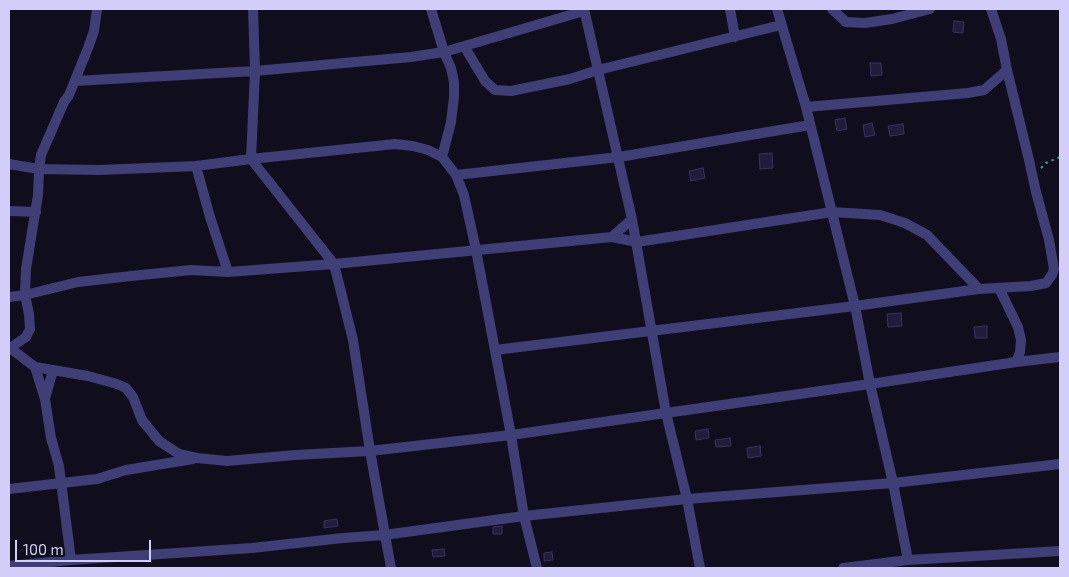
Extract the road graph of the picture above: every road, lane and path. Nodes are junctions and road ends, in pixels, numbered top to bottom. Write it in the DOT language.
graph roads {
  1 [pos="97,9"];
  2 [pos="253,9"];
  3 [pos="431,9"];
  4 [pos="730,9"];
  5 [pos="777,9"];
  6 [pos="832,9"];
  7 [pos="930,9"];
  8 [pos="992,9"];
  9 [pos="584,10"];
  10 [pos="781,26"];
  11 [pos="736,37"];
  12 [pos="464,46"];
  13 [pos="444,52"];
  14 [pos="598,70"];
  15 [pos="1007,70"];
  16 [pos="255,71"];
  17 [pos="75,81"];
  18 [pos="806,107"];
  19 [pos="810,125"];
  20 [pos="442,157"];
  21 [pos="619,157"];
  22 [pos="1060,157"];
  23 [pos="252,159"];
  24 [pos="9,164"];
  25 [pos="196,166"];
  26 [pos="39,169"];
  27 [pos="456,175"];
  28 [pos="1032,176"];
  29 [pos="9,211"];
  30 [pos="36,212"];
  31 [pos="832,212"];
  32 [pos="632,219"];
  33 [pos="612,236"];
  34 [pos="637,242"];
  35 [pos="476,250"];
  36 [pos="334,264"];
  37 [pos="228,272"];
  38 [pos="1056,275"];
  39 [pos="998,288"];
  40 [pos="979,289"];
  41 [pos="25,295"];
  42 [pos="9,297"];
  43 [pos="855,306"];
  44 [pos="651,331"];
  45 [pos="9,349"];
  46 [pos="495,350"];
  47 [pos="1060,356"];
  48 [pos="1016,362"];
  49 [pos="34,367"];
  50 [pos="54,370"];
  51 [pos="870,384"];
  52 [pos="45,399"];
  53 [pos="666,413"];
  54 [pos="511,435"];
  55 [pos="370,452"];
  56 [pos="197,458"];
  57 [pos="1060,464"];
  58 [pos="893,483"];
  59 [pos="62,484"];
  60 [pos="9,489"];
  61 [pos="687,499"];
  62 [pos="524,516"];
  63 [pos="384,536"];
  64 [pos="1060,551"];
  65 [pos="71,560"];
  66 [pos="908,560"];
  67 [pos="84,564"];
  68 [pos="9,566"];
  69 [pos="391,568"];
  70 [pos="537,568"];
  71 [pos="700,568"];
  72 [pos="843,568"];
  1 -- 17 [label="street"];
  2 -- 16 [label="street"];
  3 -- 13 [label="street"];
  4 -- 11 [label="street"];
  5 -- 10 [label="street"];
  6 -- 7 [label="street"];
  8 -- 15 [label="street"];
  9 -- 12 [label="street"];
  9 -- 14 [label="street"];
  10 -- 11 [label="street"];
  10 -- 18 [label="street"];
  11 -- 14 [label="street"];
  12 -- 13 [label="street"];
  12 -- 14 [label="street"];
  13 -- 16 [label="street"];
  13 -- 20 [label="street"];
  14 -- 21 [label="street"];
  15 -- 18 [label="street"];
  15 -- 28 [label="street"];
  16 -- 17 [label="street"];
  16 -- 23 [label="street"];
  17 -- 26 [label="street"];
  18 -- 19 [label="street"];
  19 -- 21 [label="street"];
  19 -- 31 [label="street"];
  20 -- 23 [label="street"];
  20 -- 27 [label="street"];
  21 -- 27 [label="street"];
  21 -- 32 [label="street"];
  22 -- 28 [label="path"];
  23 -- 25 [label="street"];
  23 -- 36 [label="street"];
  24 -- 26 [label="street"];
  25 -- 26 [label="street"];
  25 -- 37 [label="street"];
  26 -- 30 [label="street"];
  27 -- 35 [label="street"];
  28 -- 38 [label="street"];
  29 -- 30 [label="street"];
  30 -- 41 [label="street"];
  31 -- 34 [label="street"];
  31 -- 40 [label="street"];
  31 -- 43 [label="street"];
  32 -- 33 [label="street"];
  32 -- 34 [label="street"];
  33 -- 34 [label="street"];
  33 -- 35 [label="street"];
  34 -- 44 [label="street"];
  35 -- 36 [label="street"];
  35 -- 46 [label="street"];
  36 -- 37 [label="street"];
  36 -- 55 [label="street"];
  37 -- 41 [label="street"];
  38 -- 39 [label="street"];
  39 -- 40 [label="street"];
  39 -- 48 [label="street"];
  40 -- 43 [label="street"];
  41 -- 42 [label="street"];
  41 -- 45 [label="street"];
  43 -- 44 [label="street"];
  43 -- 51 [label="street"];
  44 -- 46 [label="street"];
  44 -- 53 [label="street"];
  45 -- 49 [label="street"];
  46 -- 54 [label="street"];
  47 -- 48 [label="street"];
  48 -- 51 [label="street"];
  49 -- 50 [label="street"];
  49 -- 52 [label="street"];
  50 -- 52 [label="street"];
  50 -- 56 [label="street"];
  51 -- 53 [label="street"];
  51 -- 58 [label="street"];
  52 -- 59 [label="street"];
  53 -- 54 [label="street"];
  53 -- 61 [label="street"];
  54 -- 55 [label="street"];
  54 -- 62 [label="street"];
  55 -- 56 [label="street"];
  55 -- 63 [label="street"];
  56 -- 59 [label="street"];
  57 -- 58 [label="street"];
  58 -- 61 [label="street"];
  58 -- 66 [label="street"];
  59 -- 60 [label="street"];
  59 -- 65 [label="street"];
  61 -- 62 [label="street"];
  61 -- 71 [label="street"];
  62 -- 63 [label="street"];
  62 -- 70 [label="street"];
  63 -- 67 [label="street"];
  63 -- 69 [label="street"];
  64 -- 66 [label="street"];
  65 -- 67 [label="street"];
  65 -- 68 [label="street"];
  66 -- 72 [label="street"];
}
